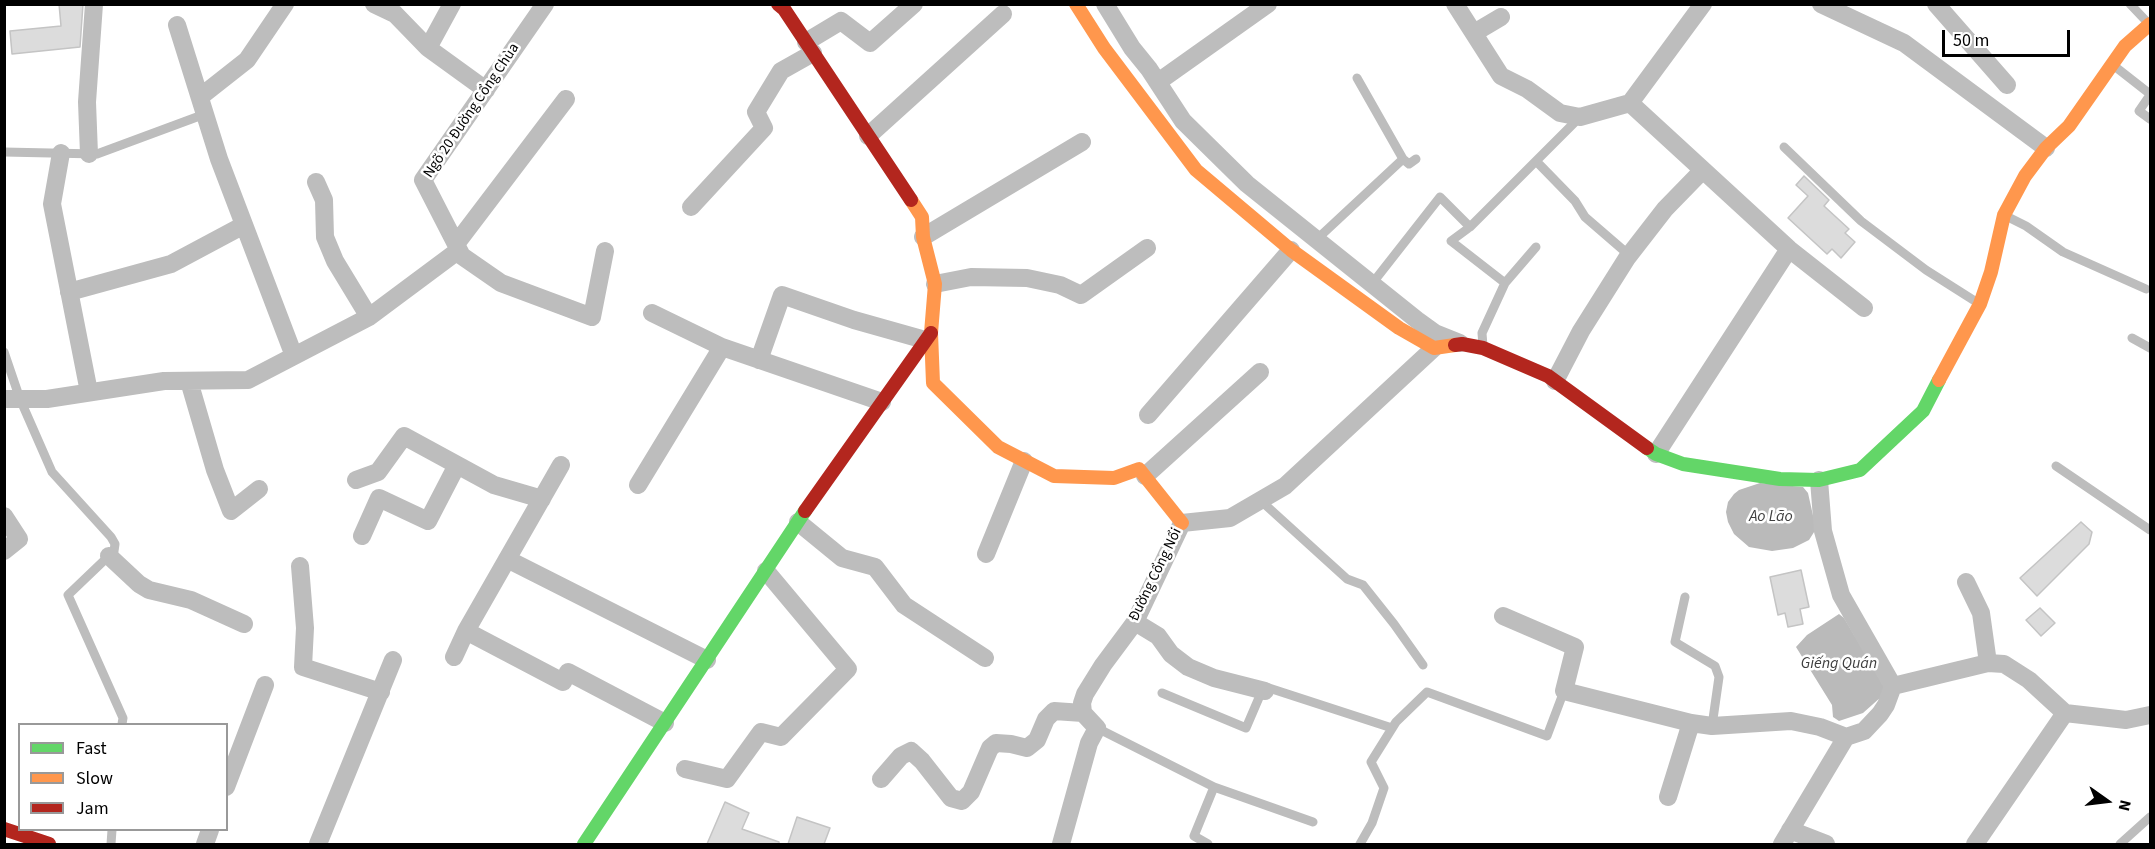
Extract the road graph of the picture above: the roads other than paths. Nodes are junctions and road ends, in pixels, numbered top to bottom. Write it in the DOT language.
graph roads {
  1 [pos="94,4"];
  2 [pos="285,4"];
  3 [pos="374,4"];
  4 [pos="452,4"];
  5 [pos="545,4"];
  6 [pos="778,4"];
  7 [pos="914,4"];
  8 [pos="1076,4"];
  9 [pos="1105,4"];
  10 [pos="1268,4"];
  11 [pos="1455,4"];
  12 [pos="1703,4"];
  13 [pos="1821,4"];
  14 [pos="1936,4"];
  15 [pos="2130,4"];
  16 [pos="1003,14"];
  17 [pos="1501,17"];
  18 [pos="177,25"];
  19 [pos="2150,25"];
  20 [pos="1474,33"];
  21 [pos="428,48"];
  22 [pos="809,48"];
  23 [pos="2111,64"];
  24 [pos="1357,78"];
  25 [pos="1158,82"];
  26 [pos="2007,85"];
  27 [pos="486,90"];
  28 [pos="2151,95"];
  29 [pos="566,99"];
  30 [pos="1630,103"];
  31 [pos="203,106"];
  32 [pos="1580,117"];
  33 [pos="2151,119"];
  34 [pos="868,136"];
  35 [pos="1082,142"];
  36 [pos="1784,147"];
  37 [pos="2046,148"];
  38 [pos="4,152"];
  39 [pos="61,153"];
  40 [pos="88,154"];
  41 [pos="1403,159"];
  42 [pos="1416,159"];
  43 [pos="1536,161"];
  44 [pos="1702,171"];
  45 [pos="316,182"];
  46 [pos="691,207"];
  47 [pos="2004,214"];
  48 [pos="244,225"];
  49 [pos="1470,227"];
  50 [pos="923,237"];
  51 [pos="1316,240"];
  52 [pos="457,247"];
  53 [pos="1536,247"];
  54 [pos="1147,248"];
  55 [pos="1789,249"];
  56 [pos="1291,250"];
  57 [pos="605,251"];
  58 [pos="1629,255"];
  59 [pos="1505,283"];
  60 [pos="935,284"];
  61 [pos="1372,284"];
  62 [pos="2146,289"];
  63 [pos="69,292"];
  64 [pos="1361,299"];
  65 [pos="1980,304"];
  66 [pos="1864,308"];
  67 [pos="652,313"];
  68 [pos="369,317"];
  69 [pos="928,337"];
  70 [pos="2132,338"];
  71 [pos="1462,344"];
  72 [pos="722,347"];
  73 [pos="1434,348"];
  74 [pos="1483,348"];
  75 [pos="2151,348"];
  76 [pos="4,352"];
  77 [pos="294,356"];
  78 [pos="759,360"];
  79 [pos="1260,372"];
  80 [pos="189,381"];
  81 [pos="1555,381"];
  82 [pos="89,392"];
  83 [pos="12,399"];
  84 [pos="882,402"];
  85 [pos="1148,415"];
  86 [pos="1656,454"];
  87 [pos="1024,461"];
  88 [pos="457,465"];
  89 [pos="561,465"];
  90 [pos="2056,466"];
  91 [pos="1145,476"];
  92 [pos="356,480"];
  93 [pos="1819,480"];
  94 [pos="638,485"];
  95 [pos="259,489"];
  96 [pos="542,499"];
  97 [pos="1260,500"];
  98 [pos="4,516"];
  99 [pos="798,522"];
  100 [pos="1182,523"];
  101 [pos="2151,530"];
  102 [pos="362,536"];
  103 [pos="4,551"];
  104 [pos="986,554"];
  105 [pos="109,556"];
  106 [pos="507,559"];
  107 [pos="300,566"];
  108 [pos="766,571"];
  109 [pos="1966,582"];
  110 [pos="1685,597"];
  111 [pos="1503,616"];
  112 [pos="1135,622"];
  113 [pos="244,624"];
  114 [pos="466,631"];
  115 [pos="454,657"];
  116 [pos="985,658"];
  117 [pos="393,660"];
  118 [pos="707,660"];
  119 [pos="1988,663"];
  120 [pos="1423,665"];
  121 [pos="266,685"];
  122 [pos="1893,686"];
  123 [pos="1265,691"];
  124 [pos="1564,691"];
  125 [pos="381,692"];
  126 [pos="1162,693"];
  127 [pos="1083,713"];
  128 [pos="2065,713"];
  129 [pos="2151,715"];
  130 [pos="122,723"];
  131 [pos="665,723"];
  132 [pos="1691,723"];
  133 [pos="1713,726"];
  134 [pos="1097,728"];
  135 [pos="1392,728"];
  136 [pos="1846,737"];
  137 [pos="685,769"];
  138 [pos="881,779"];
  139 [pos="228,782"];
  140 [pos="1214,787"];
  141 [pos="1668,797"];
  142 [pos="2151,817"];
  143 [pos="1313,822"];
  144 [pos="4,829"];
  145 [pos="1786,837"];
  146 [pos="49,844"];
  147 [pos="318,844"];
  148 [pos="584,844"];
  149 [pos="1061,844"];
  150 [pos="1209,844"];
  151 [pos="1360,844"];
  152 [pos="1826,844"];
  153 [pos="1975,844"];
  154 [pos="2120,844"];
  1 -- 40 [label="street"];
  2 -- 31 [label="street"];
  3 -- 21 [label="street"];
  4 -- 21 [label="street"];
  5 -- 27 [label="street, Ngõ 20 Đường Cổng Chùa"];
  6 -- 22 [label="street"];
  7 -- 22 [label="street"];
  8 -- 56 [label="street"];
  9 -- 25 [label="street"];
  10 -- 25 [label="street"];
  11 -- 20 [label="street"];
  12 -- 30 [label="street"];
  13 -- 37 [label="street"];
  14 -- 26 [label="street"];
  15 -- 19 [label="lane"];
  16 -- 34 [label="street"];
  17 -- 20 [label="street"];
  18 -- 31 [label="street"];
  19 -- 23 [label="street"];
  20 -- 32 [label="street"];
  21 -- 27 [label="street"];
  22 -- 34 [label="street"];
  22 -- 46 [label="street"];
  23 -- 28 [label="lane"];
  23 -- 37 [label="street"];
  24 -- 41 [label="lane"];
  25 -- 51 [label="street"];
  27 -- 52 [label="street, Ngõ 20 Đường Cổng Chùa"];
  28 -- 33 [label="lane"];
  29 -- 52 [label="street"];
  30 -- 32 [label="street"];
  30 -- 44 [label="street"];
  31 -- 40 [label="lane"];
  31 -- 48 [label="street"];
  32 -- 43 [label="lane"];
  34 -- 50 [label="street"];
  35 -- 50 [label="street"];
  36 -- 65 [label="lane"];
  37 -- 47 [label="street"];
  38 -- 39 [label="lane"];
  39 -- 40 [label="lane"];
  39 -- 63 [label="street"];
  41 -- 42 [label="lane"];
  41 -- 51 [label="lane"];
  43 -- 49 [label="lane"];
  43 -- 58 [label="lane"];
  44 -- 55 [label="street"];
  44 -- 58 [label="street"];
  45 -- 68 [label="street"];
  47 -- 62 [label="lane"];
  47 -- 65 [label="street"];
  48 -- 63 [label="street"];
  48 -- 77 [label="street"];
  49 -- 59 [label="lane"];
  49 -- 61 [label="lane"];
  50 -- 60 [label="street"];
  51 -- 61 [label="street"];
  52 -- 57 [label="street, Ngõ 20 Đường Cổng Chùa"];
  52 -- 68 [label="street"];
  53 -- 59 [label="lane"];
  54 -- 60 [label="street"];
  55 -- 66 [label="street"];
  55 -- 86 [label="street"];
  56 -- 64 [label="street"];
  56 -- 85 [label="street"];
  58 -- 81 [label="street"];
  59 -- 74 [label="lane"];
  60 -- 69 [label="street"];
  61 -- 64 [label="lane"];
  61 -- 71 [label="street"];
  63 -- 82 [label="street"];
  64 -- 73 [label="street"];
  65 -- 93 [label="street"];
  67 -- 72 [label="street"];
  68 -- 77 [label="street"];
  69 -- 78 [label="street"];
  69 -- 84 [label="street"];
  69 -- 87 [label="street"];
  70 -- 75 [label="lane"];
  71 -- 73 [label="street"];
  71 -- 74 [label="street"];
  72 -- 78 [label="street"];
  72 -- 94 [label="street"];
  73 -- 97 [label="street, Đường Cổng Nổi"];
  74 -- 81 [label="street"];
  76 -- 83 [label="lane"];
  77 -- 80 [label="street"];
  78 -- 84 [label="street"];
  79 -- 91 [label="street"];
  80 -- 82 [label="street"];
  80 -- 95 [label="street"];
  81 -- 86 [label="street"];
  82 -- 83 [label="street"];
  83 -- 105 [label="lane"];
  84 -- 99 [label="street"];
  86 -- 93 [label="street"];
  87 -- 91 [label="street"];
  87 -- 104 [label="street"];
  88 -- 92 [label="street"];
  88 -- 96 [label="street"];
  88 -- 102 [label="street"];
  89 -- 96 [label="street"];
  90 -- 101 [label="lane"];
  91 -- 100 [label="street"];
  93 -- 122 [label="street"];
  96 -- 106 [label="street"];
  97 -- 100 [label="street, Đường Cổng Nổi"];
  97 -- 120 [label="lane"];
  98 -- 103 [label="street"];
  99 -- 108 [label="street"];
  99 -- 116 [label="street"];
  100 -- 112 [label="street, Đường Cổng Nổi"];
  105 -- 113 [label="street"];
  105 -- 130 [label="lane"];
  106 -- 114 [label="street"];
  106 -- 118 [label="street"];
  107 -- 125 [label="street"];
  108 -- 118 [label="street"];
  108 -- 137 [label="street"];
  109 -- 119 [label="street"];
  110 -- 133 [label="lane"];
  111 -- 124 [label="street"];
  112 -- 123 [label="street"];
  112 -- 127 [label="street, Đường Cổng Nổi"];
  114 -- 115 [label="street"];
  114 -- 131 [label="street"];
  117 -- 125 [label="street"];
  118 -- 131 [label="street"];
  119 -- 122 [label="street"];
  119 -- 128 [label="street"];
  121 -- 139 [label="street"];
  122 -- 136 [label="street"];
  123 -- 126 [label="lane"];
  123 -- 135 [label="lane"];
  124 -- 132 [label="street"];
  124 -- 135 [label="lane"];
  125 -- 147 [label="street"];
  127 -- 134 [label="street"];
  127 -- 138 [label="street"];
  128 -- 129 [label="street"];
  128 -- 153 [label="street"];
  131 -- 148 [label="street"];
  132 -- 133 [label="street"];
  132 -- 141 [label="street"];
  133 -- 136 [label="street"];
  134 -- 140 [label="lane"];
  134 -- 149 [label="street"];
  135 -- 151 [label="lane"];
  136 -- 145 [label="street"];
  140 -- 143 [label="lane"];
  140 -- 150 [label="lane"];
  142 -- 154 [label="lane"];
  144 -- 146 [label="street"];
  145 -- 152 [label="street"];
}
